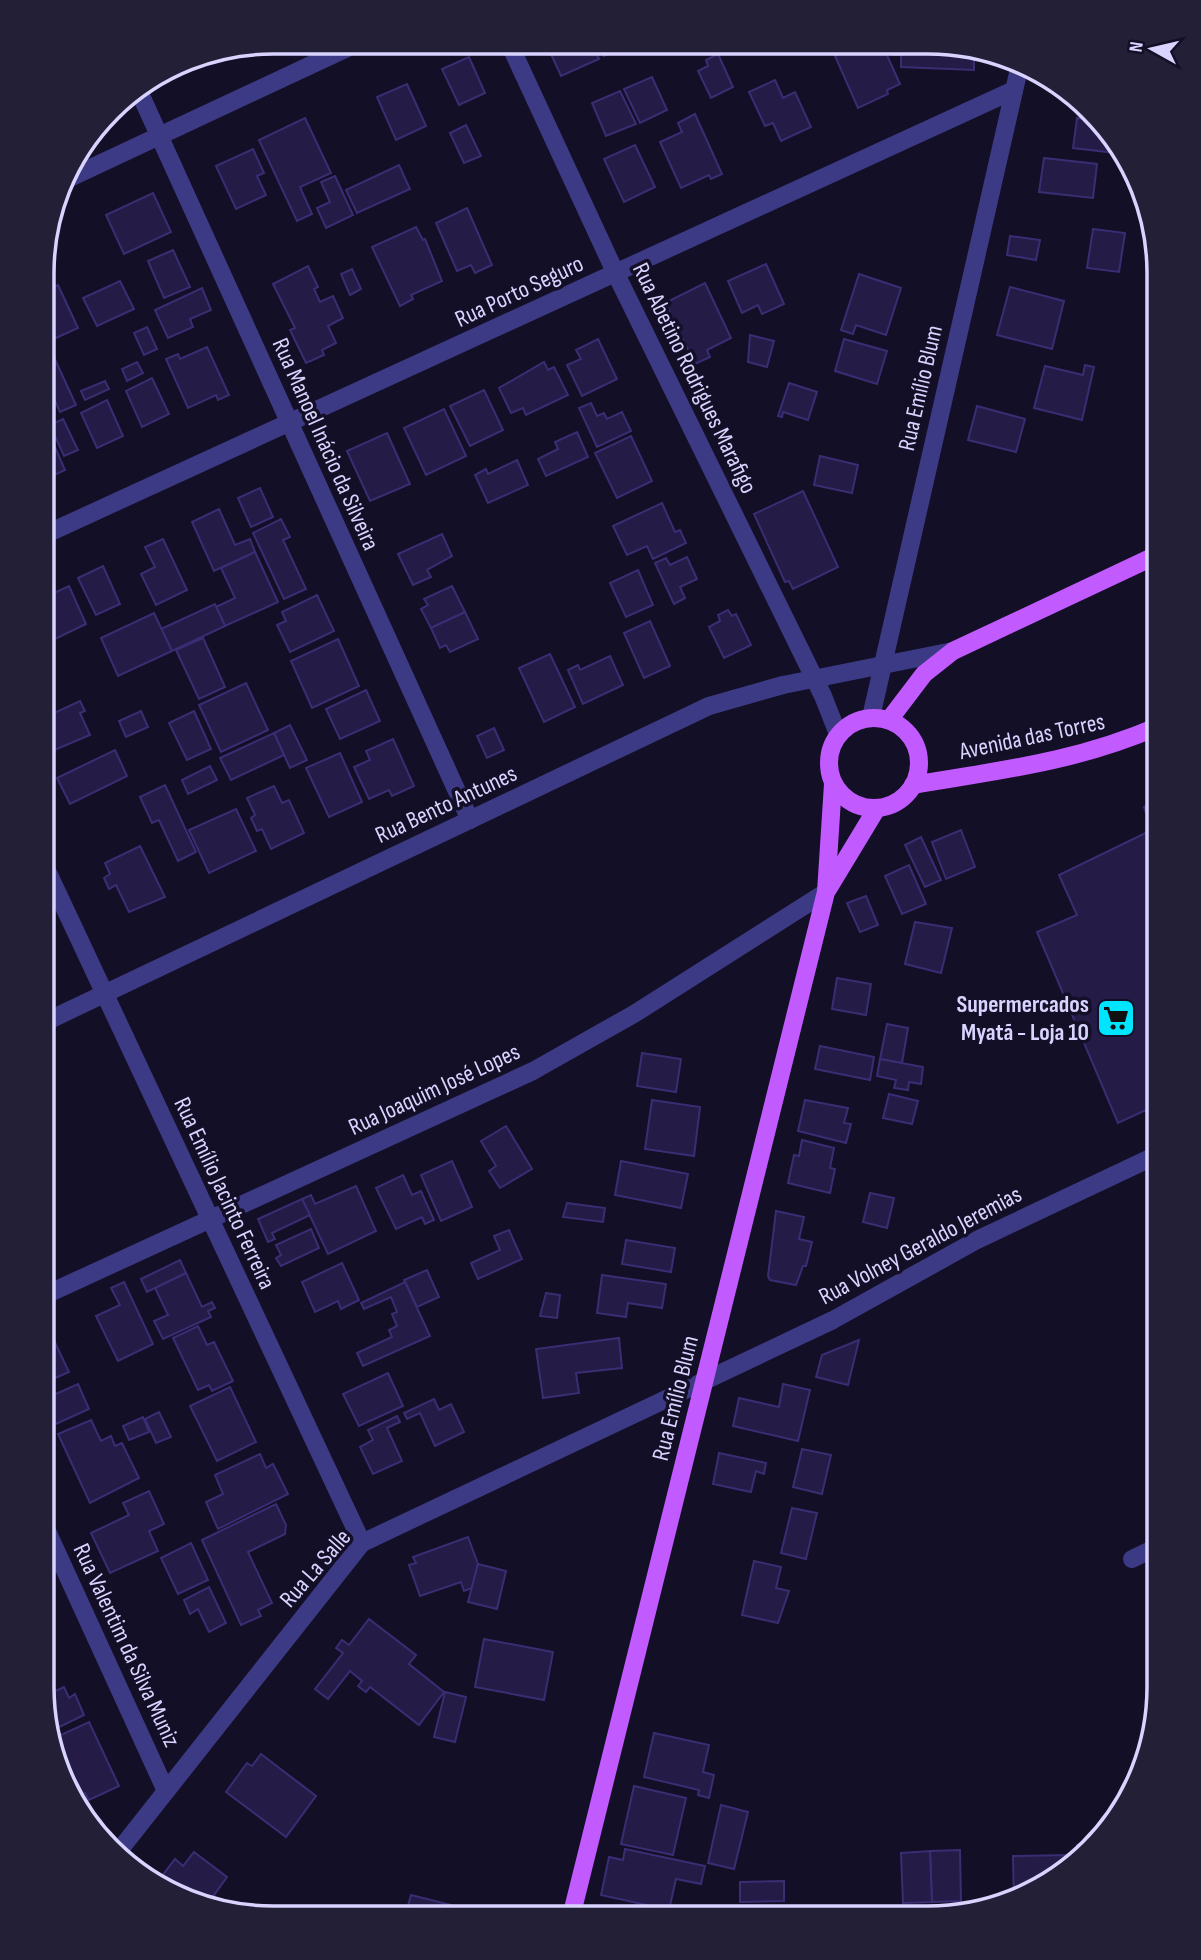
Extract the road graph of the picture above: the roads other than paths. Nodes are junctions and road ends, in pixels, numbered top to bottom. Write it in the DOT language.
graph roads {
  1 [pos="332,55"];
  2 [pos="514,55"];
  3 [pos="1017,74"];
  4 [pos="1014,90"];
  5 [pos="142,98"];
  6 [pos="159,136"];
  7 [pos="79,173"];
  8 [pos="616,274"];
  9 [pos="290,423"];
  10 [pos="54,530"];
  11 [pos="1147,560"];
  12 [pos="953,651"];
  13 [pos="882,666"];
  14 [pos="815,680"];
  15 [pos="871,717"];
  16 [pos="889,720"];
  17 [pos="1147,731"];
  18 [pos="838,734"];
  19 [pos="833,784"];
  20 [pos="913,785"];
  21 [pos="877,808"];
  22 [pos="470,820"];
  23 [pos="54,886"];
  24 [pos="826,892"];
  25 [pos="104,994"];
  26 [pos="54,1018"];
  27 [pos="1146,1160"];
  28 [pos="210,1219"];
  29 [pos="54,1291"];
  30 [pos="705,1381"];
  31 [pos="362,1544"];
  32 [pos="54,1546"];
  33 [pos="1146,1552"];
  34 [pos="1132,1559"];
  35 [pos="166,1791"];
  36 [pos="123,1846"];
  37 [pos="575,1906"];
  1 -- 6 [label="street"];
  2 -- 8 [label="street, Rua Abetino Rodrigues Marafigo"];
  3 -- 4 [label="street, Rua Emílio Blum"];
  4 -- 8 [label="street, Rua Porto Seguro"];
  4 -- 13 [label="street, Rua Emílio Blum"];
  5 -- 6 [label="street, Rua Manoel Inácio da Silveira"];
  6 -- 7 [label="street"];
  6 -- 9 [label="street, Rua Manoel Inácio da Silveira"];
  8 -- 9 [label="street, Rua Porto Seguro"];
  8 -- 14 [label="street, Rua Abetino Rodrigues Marafigo"];
  9 -- 10 [label="street, Rua Porto Seguro"];
  9 -- 22 [label="street, Rua Manoel Inácio da Silveira"];
  11 -- 12 [label="main road"];
  12 -- 13 [label="street"];
  12 -- 16 [label="main road"];
  13 -- 14 [label="street, Rua Bento Antunes"];
  13 -- 15 [label="street, Rua Emílio Blum"];
  14 -- 18 [label="street, Rua Abetino Rodrigues Marafigo"];
  14 -- 22 [label="street, Rua Bento Antunes"];
  15 -- 16 [label="main road"];
  15 -- 18 [label="main road"];
  16 -- 20 [label="main road"];
  17 -- 20 [label="main road, Avenida das Torres"];
  18 -- 19 [label="main road"];
  19 -- 21 [label="main road"];
  19 -- 24 [label="main road, Rua Emílio Blum"];
  20 -- 21 [label="main road"];
  21 -- 24 [label="main road, Rua Emílio Blum"];
  22 -- 25 [label="street, Rua Bento Antunes"];
  23 -- 25 [label="street, Rua Emílio Jacinto Ferreira"];
  24 -- 28 [label="street, Rua Joaquim José Lopes"];
  24 -- 30 [label="main road, Rua Emílio Blum"];
  25 -- 26 [label="street, Rua Bento Antunes"];
  25 -- 28 [label="street, Rua Emílio Jacinto Ferreira"];
  27 -- 30 [label="street, Rua Volney Geraldo Jeremias"];
  28 -- 29 [label="street, Rua Joaquim José Lopes"];
  28 -- 31 [label="street, Rua Emílio Jacinto Ferreira"];
  30 -- 31 [label="street, Rua La Salle"];
  30 -- 37 [label="main road, Rua Emílio Blum"];
  31 -- 35 [label="street, Rua La Salle"];
  32 -- 35 [label="street, Rua Valentim da Silva Muniz"];
  33 -- 34 [label="street"];
  35 -- 36 [label="street, Rua La Salle"];
}
